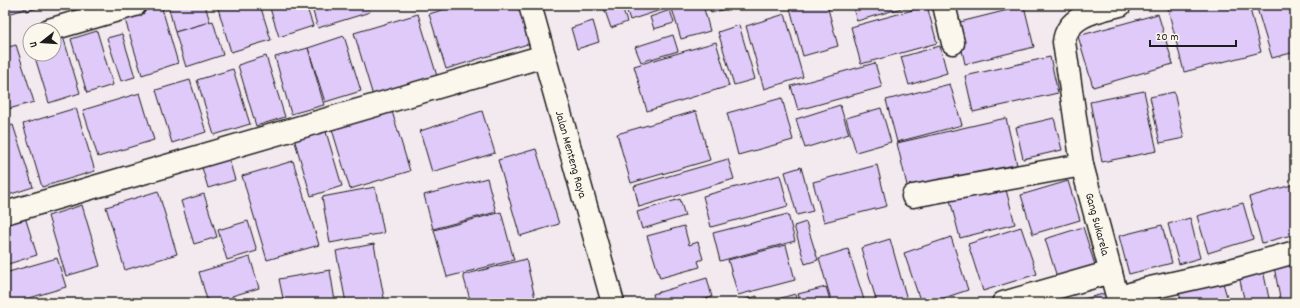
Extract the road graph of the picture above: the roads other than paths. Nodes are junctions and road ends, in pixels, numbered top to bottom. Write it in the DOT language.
graph roads {
  1 [pos="135,5"];
  2 [pos="530,5"];
  3 [pos="944,5"];
  4 [pos="1120,5"];
  5 [pos="62,26"];
  6 [pos="953,43"];
  7 [pos="544,56"];
  8 [pos="1082,165"];
  9 [pos="913,196"];
  10 [pos="5,213"];
  11 [pos="1295,252"];
  12 [pos="1111,272"];
  13 [pos="1118,300"];
  14 [pos="613,303"];
  15 [pos="1004,303"];
  1 -- 5 [label="street"];
  2 -- 7 [label="street, Jalan Menteng Raya"];
  3 -- 6 [label="street"];
  4 -- 8 [label="street, Gang Sukarela"];
  7 -- 10 [label="street"];
  7 -- 14 [label="street, Jalan Menteng Raya"];
  8 -- 9 [label="street"];
  8 -- 12 [label="street, Gang Sukarela"];
  11 -- 13 [label="street, Gang Sukarela"];
  12 -- 13 [label="street, Gang Sukarela"];
  12 -- 15 [label="street"];
}
